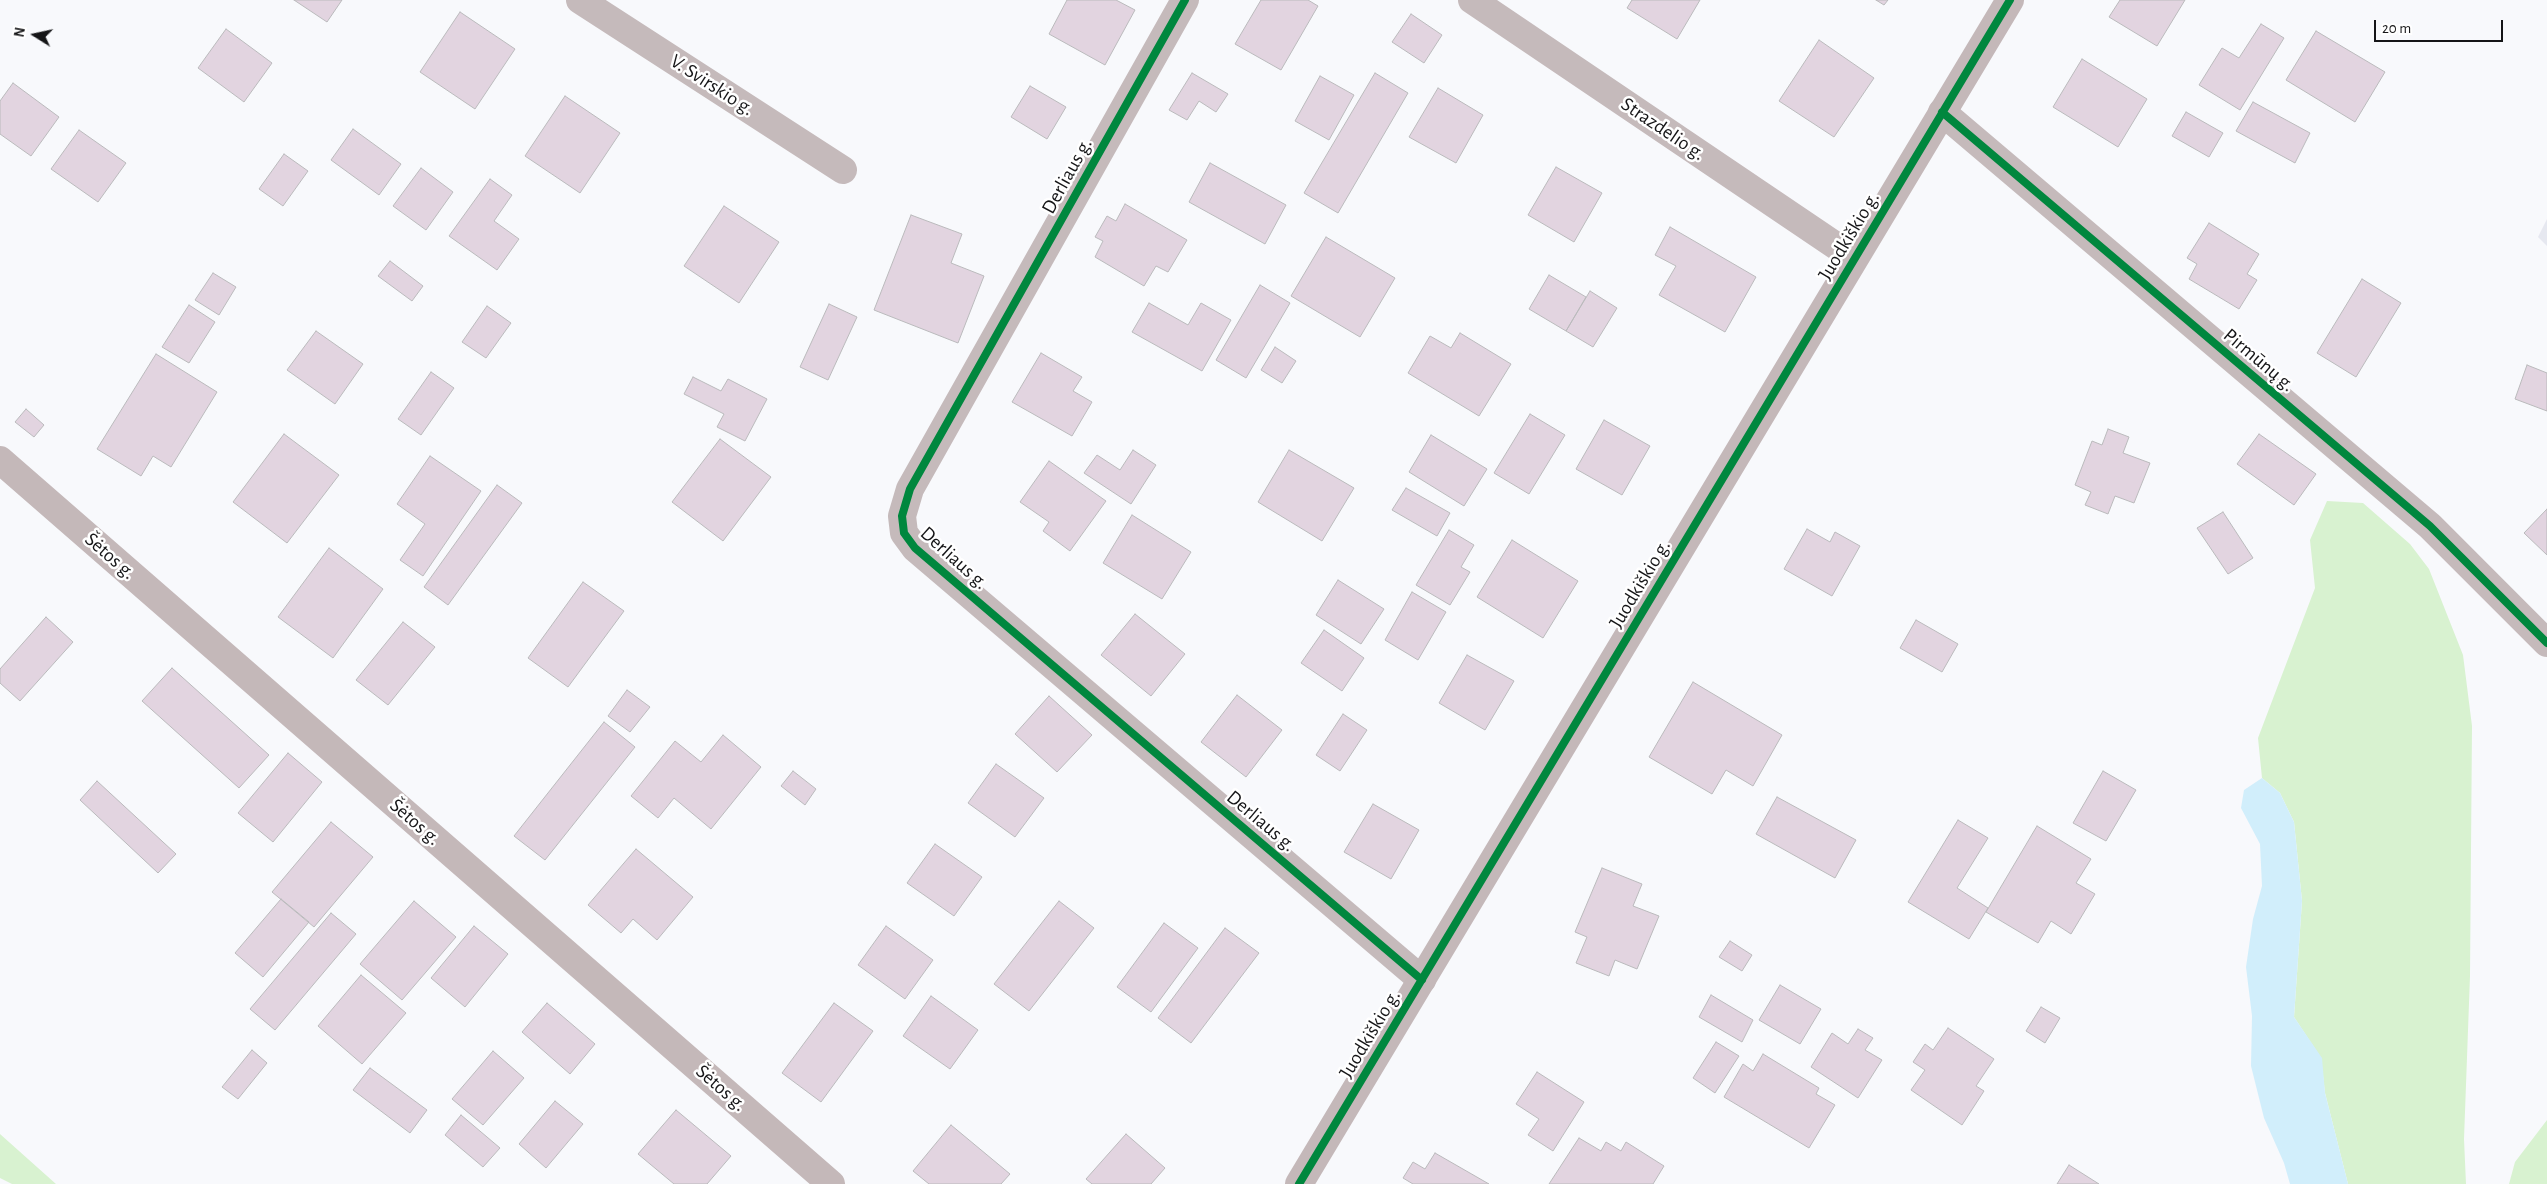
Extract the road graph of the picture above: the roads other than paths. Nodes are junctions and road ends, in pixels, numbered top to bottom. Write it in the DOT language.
graph roads {
  1 [pos="580,0"];
  2 [pos="1185,0"];
  3 [pos="1472,0"];
  4 [pos="2010,0"];
  5 [pos="1942,112"];
  6 [pos="843,170"];
  7 [pos="1854,258"];
  8 [pos="0,460"];
  9 [pos="2547,642"];
  10 [pos="1422,980"];
  11 [pos="831,1184"];
  12 [pos="1299,1184"];
  1 -- 6 [label="street, V. Svirskio g."];
  2 -- 10 [label="street, Derliaus g."];
  3 -- 7 [label="street, Strazdelio g."];
  4 -- 5 [label="street, Juodkiškio g."];
  5 -- 7 [label="street, Juodkiškio g."];
  5 -- 9 [label="street, Pirmūnų g."];
  7 -- 10 [label="street, Juodkiškio g."];
  8 -- 11 [label="street, Šėtos g."];
  10 -- 12 [label="street, Juodkiškio g."];
}
